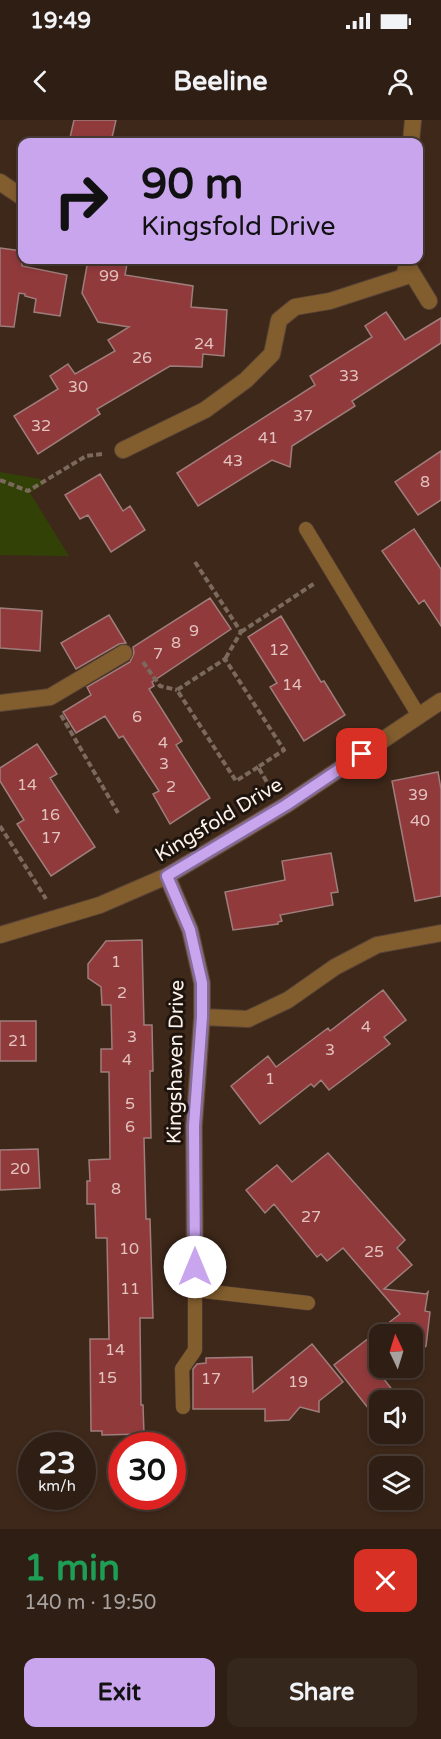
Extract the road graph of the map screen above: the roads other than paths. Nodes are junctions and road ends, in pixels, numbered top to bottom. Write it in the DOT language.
graph roads {
  1 [pos="413,120"];
  2 [pos="411,138"];
  3 [pos="0,182"];
  4 [pos="18,194"];
  5 [pos="407,264"];
  6 [pos="409,264"];
  7 [pos="429,301"];
  8 [pos="123,450"];
  9 [pos="306,529"];
  10 [pos="124,652"];
  11 [pos="441,701"];
  12 [pos="0,703"];
  13 [pos="418,716"];
  14 [pos="167,876"];
  15 [pos="441,933"];
  16 [pos="0,935"];
  17 [pos="202,1017"];
  18 [pos="195,1290"];
  19 [pos="308,1303"];
  20 [pos="183,1407"];
  1 -- 2 [label="street"];
  3 -- 4 [label="street"];
  5 -- 8 [label="street"];
  6 -- 7 [label="street"];
  9 -- 13 [label="lane"];
  10 -- 12 [label="street"];
  11 -- 13 [label="street, Kingsfold Drive"];
  13 -- 14 [label="street, Kingsfold Drive"];
  14 -- 16 [label="street, Kingsfold Drive"];
  14 -- 17 [label="street, Kingshaven Drive"];
  15 -- 17 [label="street"];
  17 -- 18 [label="street, Kingshaven Drive"];
  18 -- 19 [label="lane"];
  18 -- 20 [label="lane"];
}
